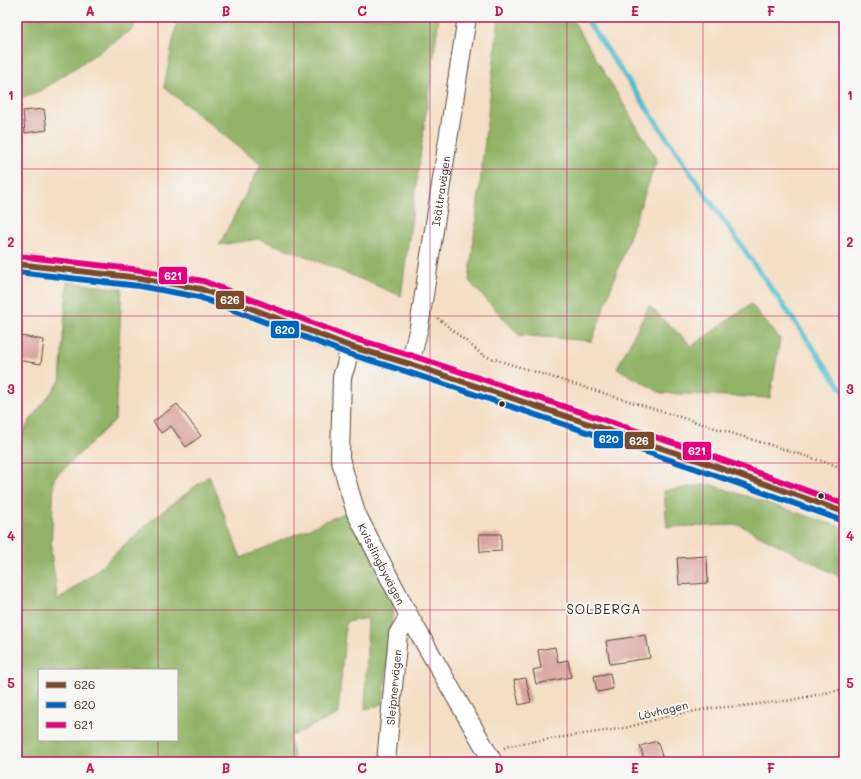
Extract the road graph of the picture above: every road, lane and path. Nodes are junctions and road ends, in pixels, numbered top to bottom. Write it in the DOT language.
graph roads {
  1 [pos="467,17"];
  2 [pos="17,264"];
  3 [pos="440,311"];
  4 [pos="349,346"];
  5 [pos="410,364"];
  6 [pos="844,468"];
  7 [pos="844,512"];
  8 [pos="409,616"];
  9 [pos="844,689"];
  10 [pos="491,759"];
  11 [pos="386,762"];
  1 -- 5 [label="street, Isättravägen"];
  2 -- 4 [label="main road"];
  3 -- 6 [label="path"];
  4 -- 5 [label="main road"];
  4 -- 8 [label="street, Kvisslingbyvägen"];
  5 -- 7 [label="main road"];
  8 -- 10 [label="street, Kvisslingbyvägen"];
  8 -- 11 [label="street, Sleipnervägen"];
  9 -- 10 [label="path, Lövhagen"];
}
